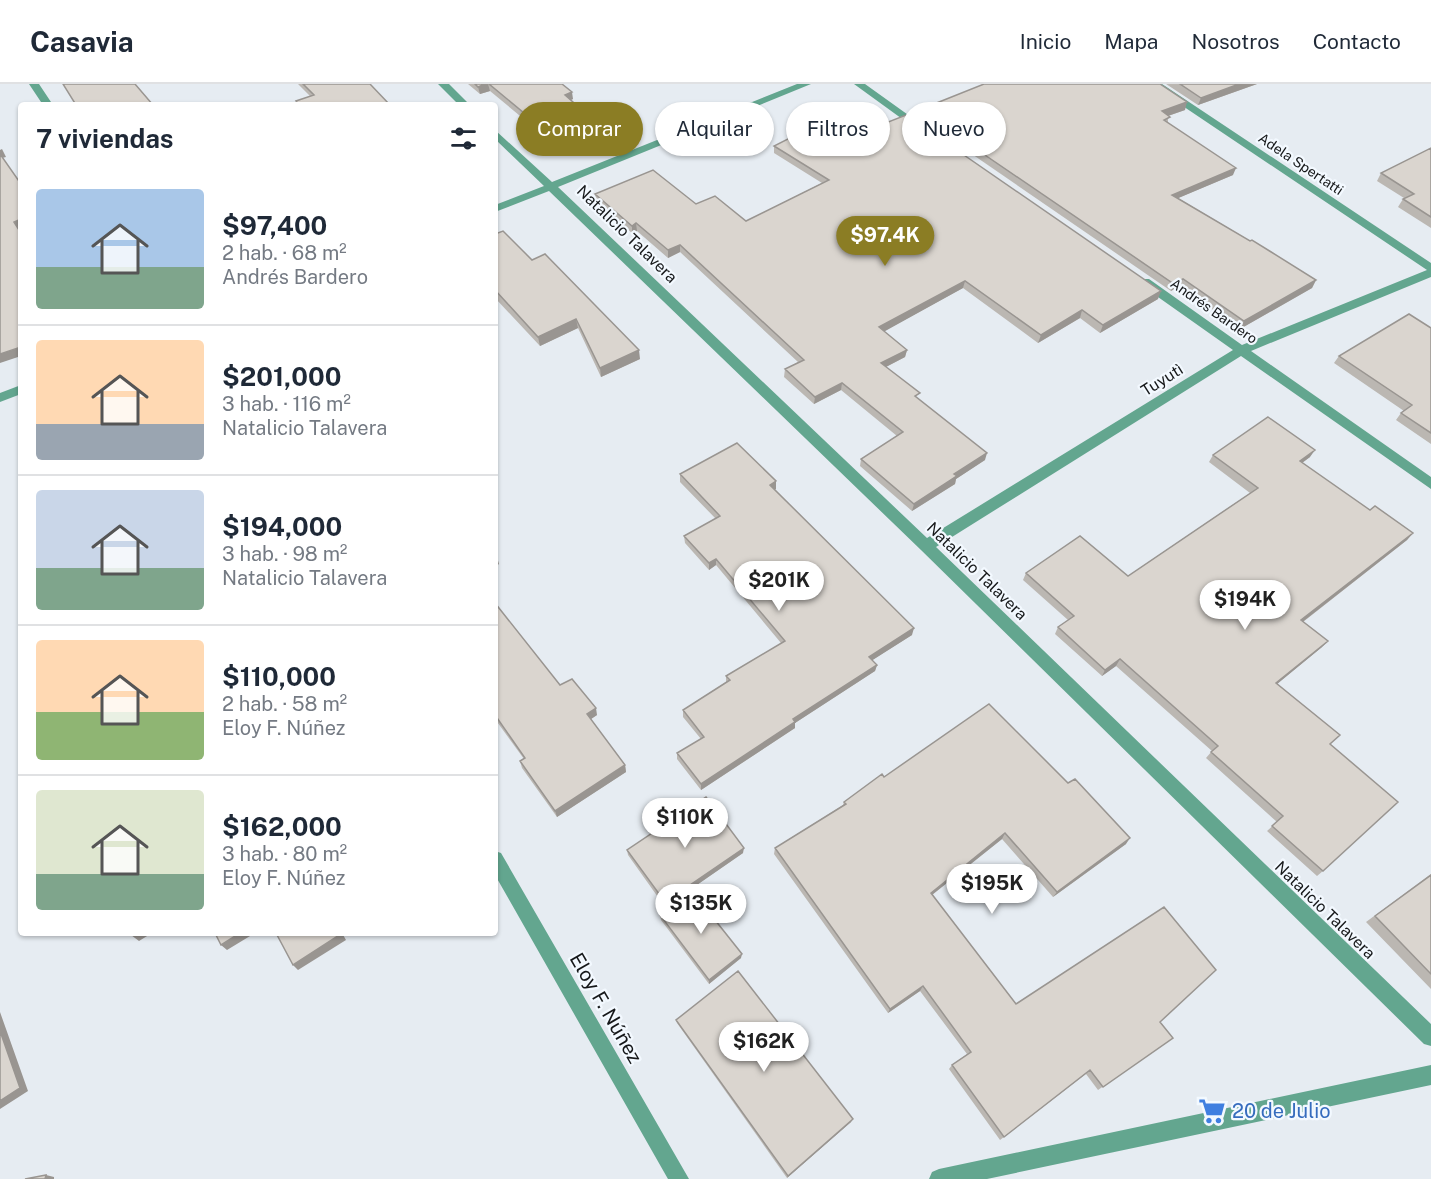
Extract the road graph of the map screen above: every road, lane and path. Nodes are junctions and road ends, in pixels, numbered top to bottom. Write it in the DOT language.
graph roads {
  1 [pos="34,84"];
  2 [pos="443,84"];
  3 [pos="806,84"];
  4 [pos="859,84"];
  5 [pos="1155,84"];
  6 [pos="46,102"];
  7 [pos="462,102"];
  8 [pos="902,114"];
  9 [pos="498,136"];
  10 [pos="552,188"];
  11 [pos="498,208"];
  12 [pos="1431,268"];
  13 [pos="1431,273"];
  14 [pos="1134,274"];
  15 [pos="1243,349"];
  16 [pos="18,391"];
  17 [pos="0,398"];
  18 [pos="1431,484"];
  19 [pos="926,546"];
  20 [pos="498,864"];
  21 [pos="1431,1038"];
  22 [pos="1431,1075"];
  23 [pos="679,1179"];
  24 [pos="939,1179"];
  1 -- 6 [label="street"];
  2 -- 7 [label="street"];
  3 -- 10 [label="street"];
  4 -- 8 [label="street"];
  5 -- 12 [label="street, Adela Spertatti"];
  9 -- 10 [label="street, Natalicio Talavera"];
  10 -- 11 [label="street"];
  10 -- 19 [label="street, Natalicio Talavera"];
  13 -- 15 [label="street, Tuyutì"];
  14 -- 15 [label="street, Andrés Bardero"];
  15 -- 18 [label="street, Andrés Bardero"];
  15 -- 19 [label="street, Tuyutì"];
  16 -- 17 [label="street"];
  19 -- 21 [label="street, Natalicio Talavera"];
  20 -- 23 [label="street, Eloy F. Núñez"];
  22 -- 24 [label="street"];
}
